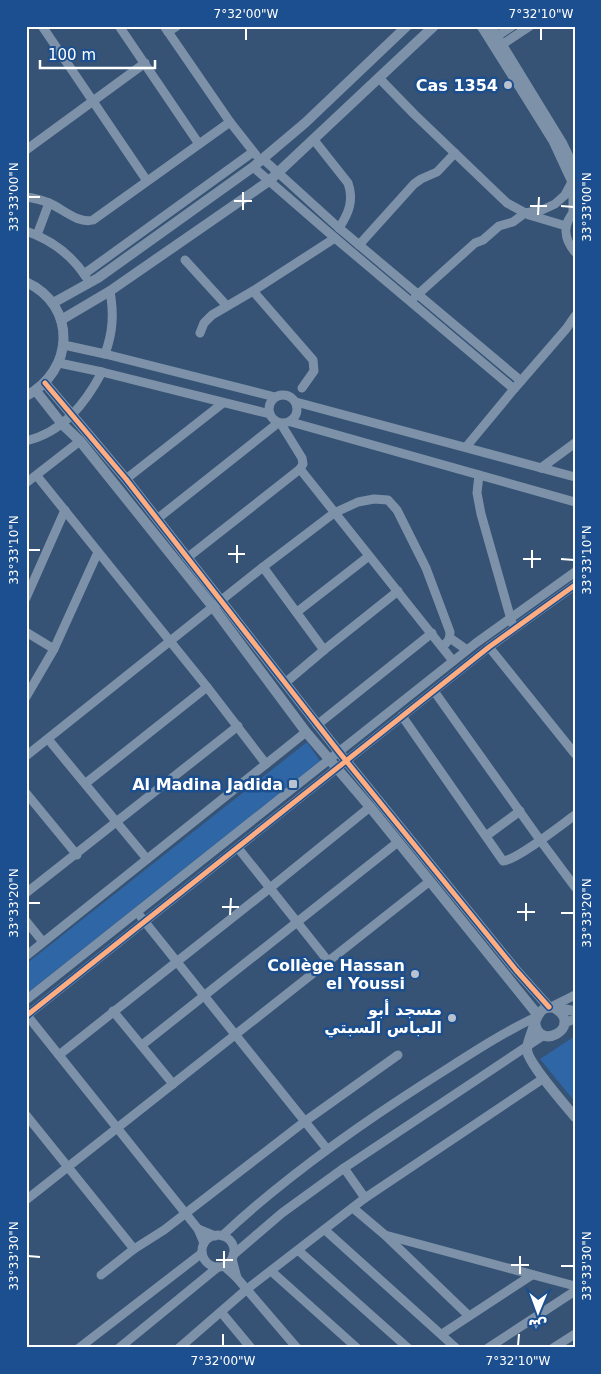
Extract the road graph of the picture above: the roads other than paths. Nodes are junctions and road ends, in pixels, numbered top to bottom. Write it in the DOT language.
graph roads {
  1 [pos="42,26"];
  2 [pos="120,26"];
  3 [pos="177,26"];
  4 [pos="407,26"];
  5 [pos="434,26"];
  6 [pos="481,26"];
  7 [pos="491,26"];
  8 [pos="512,26"];
  9 [pos="530,26"];
  10 [pos="166,29"];
  11 [pos="493,39"];
  12 [pos="498,47"];
  13 [pos="145,63"];
  14 [pos="379,78"];
  15 [pos="92,101"];
  16 [pos="230,122"];
  17 [pos="314,140"];
  18 [pos="199,144"];
  19 [pos="26,150"];
  20 [pos="253,152"];
  21 [pos="455,153"];
  22 [pos="259,162"];
  23 [pos="575,169"];
  24 [pos="278,174"];
  25 [pos="147,181"];
  26 [pos="269,181"];
  27 [pos="572,182"];
  28 [pos="26,196"];
  29 [pos="49,203"];
  30 [pos="574,212"];
  31 [pos="524,213"];
  32 [pos="566,226"];
  33 [pos="339,228"];
  34 [pos="26,231"];
  35 [pos="37,235"];
  36 [pos="335,238"];
  37 [pos="359,245"];
  38 [pos="575,252"];
  39 [pos="185,260"];
  40 [pos="86,278"];
  41 [pos="26,282"];
  42 [pos="110,291"];
  43 [pos="253,291"];
  44 [pos="418,294"];
  45 [pos="411,301"];
  46 [pos="52,303"];
  47 [pos="227,306"];
  48 [pos="575,316"];
  49 [pos="61,320"];
  50 [pos="200,333"];
  51 [pos="64,346"];
  52 [pos="105,354"];
  53 [pos="59,364"];
  54 [pos="102,372"];
  55 [pos="521,381"];
  56 [pos="46,383"];
  57 [pos="302,388"];
  58 [pos="514,389"];
  59 [pos="36,391"];
  60 [pos="26,396"];
  61 [pos="276,397"];
  62 [pos="296,402"];
  63 [pos="222,403"];
  64 [pos="270,414"];
  65 [pos="72,416"];
  66 [pos="291,422"];
  67 [pos="279,423"];
  68 [pos="62,424"];
  69 [pos="26,441"];
  70 [pos="80,442"];
  71 [pos="575,443"];
  72 [pos="466,448"];
  73 [pos="541,468"];
  74 [pos="300,469"];
  75 [pos="479,475"];
  76 [pos="37,476"];
  77 [pos="575,477"];
  78 [pos="126,479"];
  79 [pos="26,483"];
  80 [pos="575,502"];
  81 [pos="65,510"];
  82 [pos="334,513"];
  83 [pos="157,519"];
  84 [pos="98,552"];
  85 [pos="369,556"];
  86 [pos="187,558"];
  87 [pos="263,567"];
  88 [pos="575,572"];
  89 [pos="575,585"];
  90 [pos="398,591"];
  91 [pos="26,598"];
  92 [pos="217,604"];
  93 [pos="297,612"];
  94 [pos="510,618"];
  95 [pos="514,629"];
  96 [pos="26,632"];
  97 [pos="432,634"];
  98 [pos="450,638"];
  99 [pos="170,640"];
  100 [pos="442,646"];
  101 [pos="489,647"];
  102 [pos="54,649"];
  103 [pos="324,650"];
  104 [pos="467,650"];
  105 [pos="453,661"];
  106 [pos="285,683"];
  107 [pos="207,687"];
  108 [pos="434,691"];
  109 [pos="26,697"];
  110 [pos="402,716"];
  111 [pos="317,725"];
  112 [pos="238,726"];
  113 [pos="306,732"];
  114 [pos="48,739"];
  115 [pos="339,752"];
  116 [pos="575,754"];
  117 [pos="26,756"];
  118 [pos="329,759"];
  119 [pos="346,761"];
  120 [pos="266,764"];
  121 [pos="337,768"];
  122 [pos="86,783"];
  123 [pos="26,793"];
  124 [pos="370,807"];
  125 [pos="520,811"];
  126 [pos="575,815"];
  127 [pos="117,822"];
  128 [pos="486,836"];
  129 [pos="540,840"];
  130 [pos="398,842"];
  131 [pos="238,848"];
  132 [pos="77,854"];
  133 [pos="147,859"];
  134 [pos="430,882"];
  135 [pos="575,887"];
  136 [pos="270,888"];
  137 [pos="26,893"];
  138 [pos="137,912"];
  139 [pos="26,921"];
  140 [pos="145,922"];
  141 [pos="297,922"];
  142 [pos="43,942"];
  143 [pos="26,956"];
  144 [pos="176,961"];
  145 [pos="328,961"];
  146 [pos="575,995"];
  147 [pos="205,997"];
  148 [pos="26,1000"];
  149 [pos="552,1008"];
  150 [pos="113,1011"];
  151 [pos="575,1011"];
  152 [pos="27,1015"];
  153 [pos="536,1017"];
  154 [pos="575,1019"];
  155 [pos="564,1024"];
  156 [pos="236,1034"];
  157 [pos="544,1035"];
  158 [pos="142,1045"];
  159 [pos="528,1045"];
  160 [pos="58,1055"];
  161 [pos="398,1055"];
  162 [pos="544,1078"];
  163 [pos="173,1084"];
  164 [pos="26,1115"];
  165 [pos="575,1117"];
  166 [pos="304,1122"];
  167 [pos="118,1129"];
  168 [pos="327,1149"];
  169 [pos="68,1167"];
  170 [pos="344,1168"];
  171 [pos="365,1198"];
  172 [pos="26,1200"];
  173 [pos="353,1208"];
  174 [pos="185,1213"];
  175 [pos="198,1229"];
  176 [pos="325,1230"];
  177 [pos="385,1235"];
  178 [pos="219,1236"];
  179 [pos="203,1248"];
  180 [pos="134,1249"];
  181 [pos="299,1251"];
  182 [pos="233,1257"];
  183 [pos="221,1267"];
  184 [pos="271,1271"];
  185 [pos="101,1275"];
  186 [pos="532,1275"];
  187 [pos="236,1278"];
  188 [pos="575,1286"];
  189 [pos="247,1289"];
  190 [pos="575,1291"];
  191 [pos="222,1312"];
  192 [pos="469,1316"];
  193 [pos="442,1334"];
  194 [pos="575,1334"];
  195 [pos="185,1346"];
  196 [pos="293,1347"];
  197 [pos="79,1348"];
  198 [pos="119,1348"];
  199 [pos="251,1348"];
  200 [pos="357,1348"];
  201 [pos="408,1348"];
  202 [pos="456,1348"];
  203 [pos="488,1348"];
  204 [pos="553,1348"];
  1 -- 15 [label="street"];
  2 -- 13 [label="street"];
  3 -- 10 [label="street"];
  4 -- 22 [label="street"];
  5 -- 14 [label="street"];
  6 -- 11 [label="street"];
  7 -- 11 [label="street"];
  8 -- 11 [label="street"];
  9 -- 12 [label="street"];
  10 -- 16 [label="street"];
  11 -- 12 [label="street"];
  12 -- 23 [label="street"];
  12 -- 27 [label="street"];
  13 -- 15 [label="street"];
  13 -- 18 [label="street"];
  14 -- 17 [label="street"];
  14 -- 21 [label="street"];
  15 -- 19 [label="street"];
  15 -- 25 [label="street"];
  16 -- 18 [label="street"];
  16 -- 20 [label="street"];
  17 -- 24 [label="street"];
  17 -- 33 [label="street"];
  18 -- 25 [label="street"];
  20 -- 22 [label="street"];
  20 -- 40 [label="street"];
  21 -- 31 [label="street"];
  21 -- 37 [label="street"];
  22 -- 24 [label="street"];
  22 -- 26 [label="street"];
  22 -- 40 [label="street"];
  24 -- 26 [label="street"];
  24 -- 33 [label="street"];
  25 -- 29 [label="street"];
  26 -- 36 [label="street"];
  26 -- 42 [label="street"];
  27 -- 30 [label="street"];
  27 -- 31 [label="street"];
  28 -- 29 [label="street"];
  29 -- 35 [label="street"];
  30 -- 32 [label="street"];
  31 -- 32 [label="street"];
  31 -- 44 [label="street"];
  32 -- 38 [label="street"];
  33 -- 37 [label="street"];
  34 -- 35 [label="street"];
  35 -- 40 [label="street"];
  36 -- 43 [label="street"];
  36 -- 45 [label="street"];
  37 -- 44 [label="street"];
  39 -- 47 [label="street"];
  40 -- 46 [label="street"];
  41 -- 46 [label="street"];
  42 -- 49 [label="street"];
  42 -- 52 [label="street"];
  43 -- 47 [label="street"];
  43 -- 57 [label="street"];
  44 -- 45 [label="street"];
  44 -- 55 [label="street"];
  45 -- 58 [label="street"];
  46 -- 49 [label="street"];
  47 -- 50 [label="street"];
  48 -- 55 [label="street"];
  49 -- 51 [label="street"];
  51 -- 52 [label="street"];
  51 -- 53 [label="street"];
  52 -- 61 [label="street"];
  53 -- 54 [label="street"];
  53 -- 56 [label="street"];
  54 -- 63 [label="street"];
  54 -- 65 [label="street"];
  55 -- 58 [label="street"];
  56 -- 59 [label="street"];
  56 -- 65 [label="street"];
  58 -- 72 [label="street"];
  59 -- 60 [label="street"];
  59 -- 68 [label="street"];
  61 -- 62 [label="street"];
  61 -- 64 [label="street"];
  62 -- 66 [label="street"];
  62 -- 72 [label="street"];
  63 -- 64 [label="street"];
  63 -- 78 [label="street"];
  64 -- 67 [label="street"];
  65 -- 68 [label="street"];
  65 -- 78 [label="street"];
  66 -- 67 [label="street"];
  66 -- 75 [label="street"];
  67 -- 74 [label="street"];
  67 -- 83 [label="street"];
  68 -- 69 [label="street"];
  68 -- 70 [label="street"];
  70 -- 76 [label="street"];
  70 -- 92 [label="street"];
  71 -- 73 [label="street"];
  72 -- 73 [label="street"];
  73 -- 77 [label="street"];
  74 -- 82 [label="street"];
  74 -- 86 [label="street"];
  75 -- 80 [label="street"];
  75 -- 94 [label="street"];
  76 -- 79 [label="street"];
  76 -- 81 [label="street"];
  78 -- 83 [label="street"];
  81 -- 84 [label="street"];
  81 -- 91 [label="street"];
  82 -- 85 [label="street"];
  82 -- 87 [label="street"];
  82 -- 98 [label="street"];
  83 -- 86 [label="street"];
  84 -- 99 [label="street"];
  84 -- 102 [label="street"];
  85 -- 90 [label="street"];
  85 -- 93 [label="street"];
  86 -- 92 [label="street"];
  87 -- 92 [label="street"];
  87 -- 93 [label="street"];
  88 -- 94 [label="street"];
  89 -- 95 [label="street"];
  90 -- 97 [label="street"];
  90 -- 103 [label="street"];
  92 -- 99 [label="street"];
  92 -- 106 [label="street"];
  92 -- 113 [label="street"];
  93 -- 103 [label="street"];
  94 -- 95 [label="street"];
  94 -- 104 [label="street"];
  95 -- 101 [label="street"];
  96 -- 102 [label="street"];
  97 -- 100 [label="street"];
  97 -- 111 [label="street"];
  98 -- 100 [label="street"];
  98 -- 104 [label="street"];
  99 -- 107 [label="street"];
  99 -- 114 [label="street"];
  100 -- 105 [label="street"];
  101 -- 108 [label="street"];
  101 -- 116 [label="street"];
  102 -- 109 [label="street"];
  103 -- 106 [label="street"];
  104 -- 105 [label="street"];
  105 -- 115 [label="street"];
  106 -- 111 [label="street"];
  107 -- 112 [label="street"];
  107 -- 122 [label="street"];
  108 -- 110 [label="street"];
  108 -- 125 [label="street"];
  110 -- 119 [label="street"];
  110 -- 128 [label="street"];
  111 -- 115 [label="street"];
  112 -- 120 [label="street"];
  112 -- 127 [label="street"];
  113 -- 118 [label="street"];
  113 -- 120 [label="street"];
  114 -- 117 [label="street"];
  114 -- 122 [label="street"];
  115 -- 118 [label="street"];
  115 -- 119 [label="street"];
  118 -- 121 [label="street"];
  118 -- 138 [label="street"];
  119 -- 121 [label="street"];
  119 -- 149 [label="street"];
  120 -- 133 [label="street"];
  121 -- 124 [label="street"];
  121 -- 131 [label="street"];
  122 -- 127 [label="street"];
  123 -- 132 [label="street"];
  124 -- 130 [label="street"];
  124 -- 136 [label="street"];
  125 -- 128 [label="street"];
  125 -- 129 [label="street"];
  126 -- 129 [label="street"];
  127 -- 132 [label="street"];
  127 -- 133 [label="street"];
  128 -- 129 [label="street"];
  129 -- 135 [label="street"];
  130 -- 134 [label="street"];
  130 -- 141 [label="street"];
  131 -- 136 [label="street"];
  131 -- 140 [label="street"];
  132 -- 137 [label="street"];
  133 -- 142 [label="street"];
  134 -- 145 [label="street"];
  134 -- 153 [label="street"];
  136 -- 141 [label="street"];
  136 -- 144 [label="street"];
  138 -- 140 [label="street"];
  138 -- 148 [label="street"];
  139 -- 142 [label="street"];
  140 -- 144 [label="street"];
  140 -- 152 [label="street"];
  141 -- 145 [label="street"];
  141 -- 147 [label="street"];
  142 -- 143 [label="street"];
  144 -- 147 [label="street"];
  144 -- 150 [label="street"];
  145 -- 156 [label="street"];
  146 -- 149 [label="street"];
  147 -- 156 [label="street"];
  147 -- 158 [label="street"];
  149 -- 151 [label="street"];
  149 -- 153 [label="street"];
  149 -- 155 [label="street"];
  150 -- 158 [label="street"];
  150 -- 160 [label="street"];
  152 -- 160 [label="street"];
  153 -- 157 [label="street"];
  153 -- 159 [label="street"];
  153 -- 168 [label="street"];
  154 -- 155 [label="street"];
  155 -- 157 [label="street"];
  156 -- 163 [label="street"];
  156 -- 166 [label="street"];
  157 -- 159 [label="street"];
  158 -- 163 [label="street"];
  159 -- 162 [label="street"];
  159 -- 170 [label="street"];
  160 -- 167 [label="street"];
  161 -- 166 [label="street"];
  162 -- 165 [label="street"];
  162 -- 171 [label="street"];
  163 -- 167 [label="street"];
  164 -- 169 [label="street"];
  166 -- 168 [label="street"];
  166 -- 174 [label="street"];
  167 -- 169 [label="street"];
  167 -- 174 [label="street"];
  168 -- 178 [label="street"];
  169 -- 172 [label="street"];
  169 -- 180 [label="street"];
  170 -- 171 [label="street"];
  170 -- 182 [label="street"];
  171 -- 173 [label="street"];
  173 -- 176 [label="street"];
  173 -- 177 [label="street"];
  174 -- 175 [label="street"];
  174 -- 180 [label="street"];
  175 -- 178 [label="street"];
  175 -- 179 [label="street"];
  176 -- 181 [label="street"];
  176 -- 193 [label="street"];
  177 -- 186 [label="street"];
  177 -- 192 [label="street"];
  178 -- 179 [label="street"];
  178 -- 182 [label="street"];
  179 -- 183 [label="street"];
  179 -- 197 [label="street"];
  180 -- 185 [label="street"];
  181 -- 184 [label="street"];
  181 -- 201 [label="street"];
  182 -- 183 [label="street"];
  182 -- 187 [label="street"];
  183 -- 187 [label="street"];
  183 -- 198 [label="street"];
  184 -- 189 [label="street"];
  184 -- 200 [label="street"];
  186 -- 188 [label="street"];
  186 -- 192 [label="street"];
  187 -- 189 [label="street"];
  189 -- 191 [label="street"];
  189 -- 196 [label="street"];
  190 -- 203 [label="street"];
  191 -- 195 [label="street"];
  191 -- 199 [label="street"];
  192 -- 193 [label="street"];
  193 -- 202 [label="street"];
  194 -- 204 [label="street"];
}
